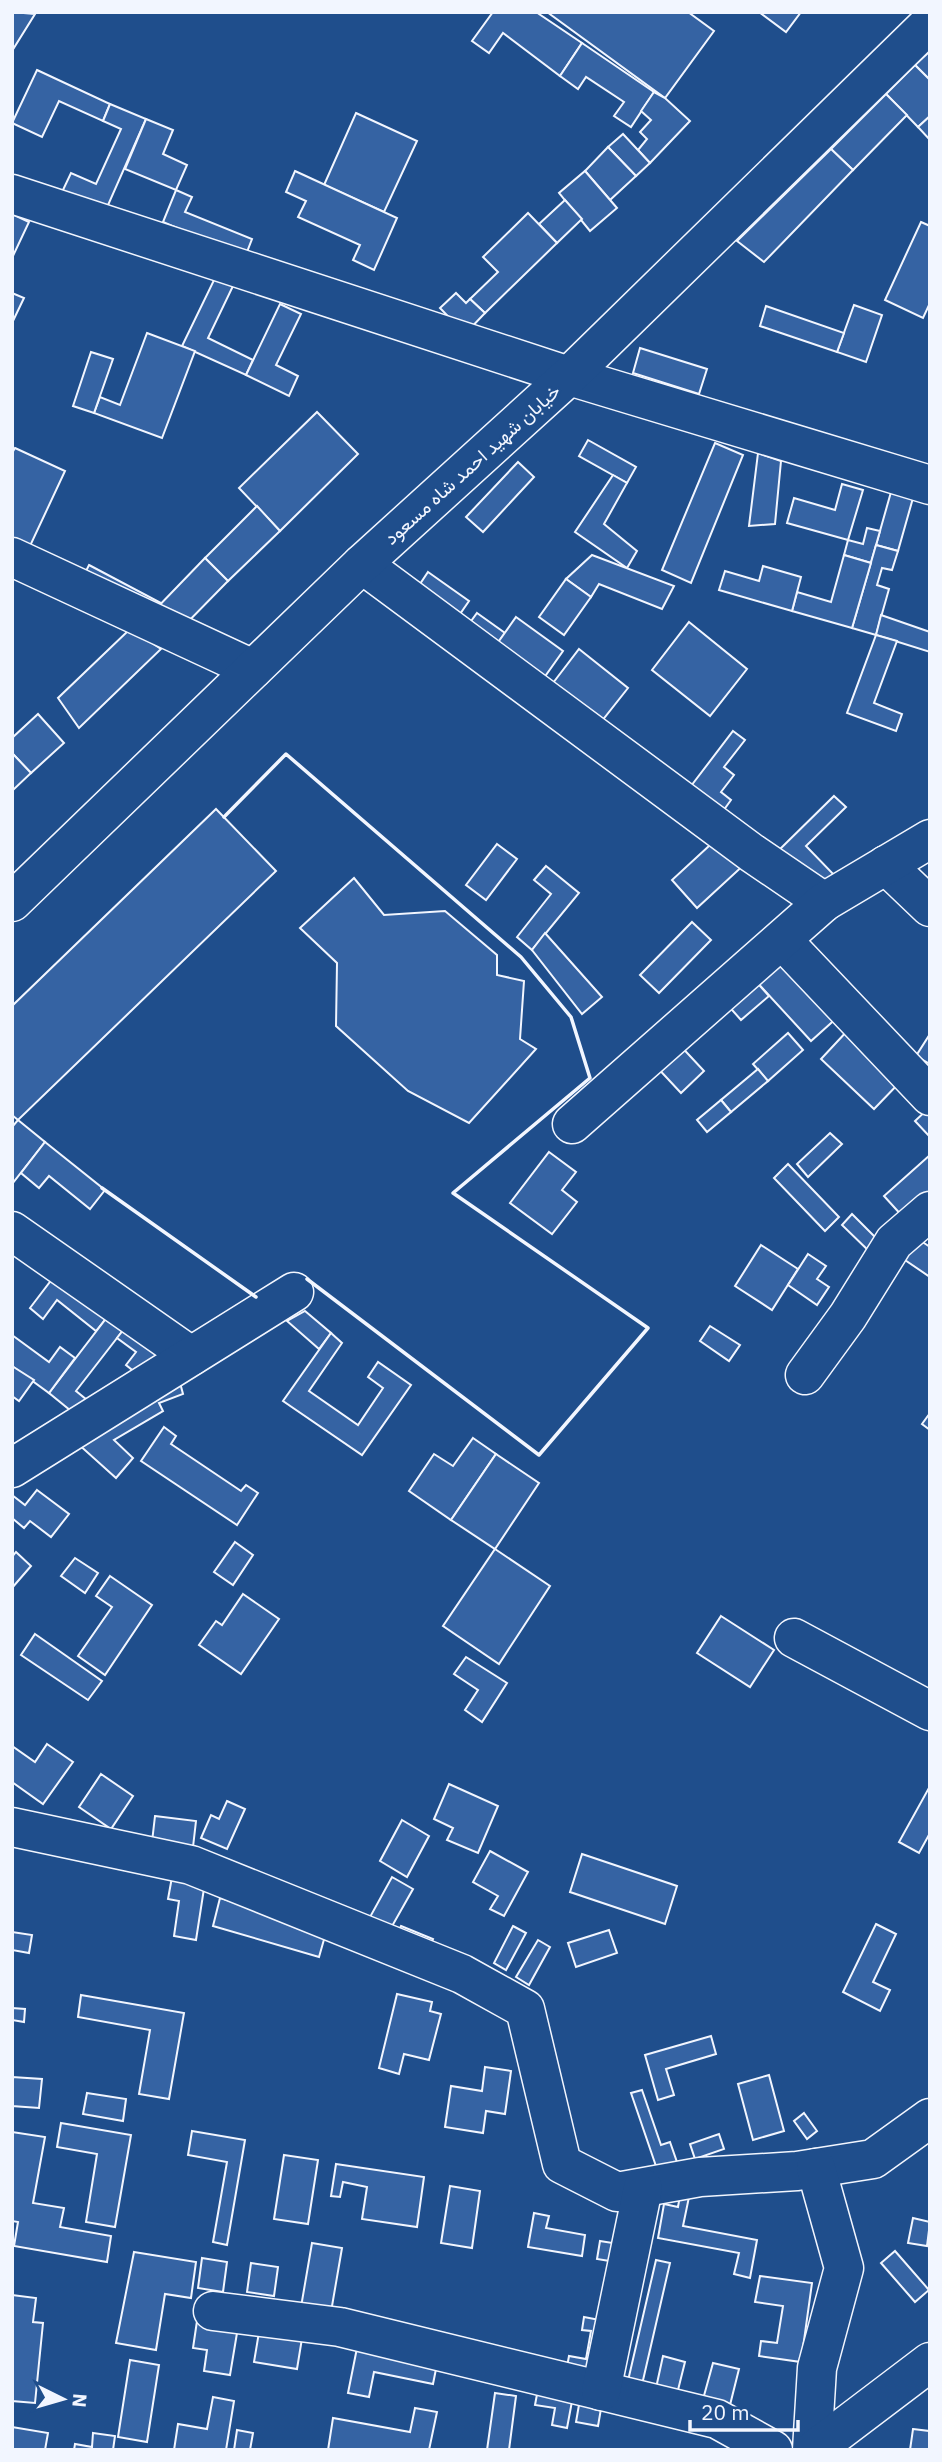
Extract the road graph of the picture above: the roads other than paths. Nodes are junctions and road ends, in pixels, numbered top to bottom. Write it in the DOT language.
graph roads {
  1 [pos="930,23"];
  2 [pos="12,194"];
  3 [pos="569,376"];
  4 [pos="930,485"];
  5 [pos="12,557"];
  6 [pos="362,564"];
  7 [pos="253,669"];
  8 [pos="930,839"];
  9 [pos="886,865"];
  10 [pos="12,902"];
  11 [pos="824,902"];
  12 [pos="930,907"];
  13 [pos="782,940"];
  14 [pos="930,1096"];
  15 [pos="572,1124"];
  16 [pos="930,1211"];
  17 [pos="12,1231"];
  18 [pos="293,1292"];
  19 [pos="191,1356"];
  20 [pos="805,1375"];
  21 [pos="12,1468"];
  22 [pos="794,1638"];
  23 [pos="930,1711"];
  24 [pos="12,1827"];
  25 [pos="930,2118"];
  26 [pos="816,2168"];
  27 [pos="643,2188"];
  28 [pos="214,2311"];
  29 [pos="930,2362"];
  30 [pos="601,2391"];
  31 [pos="773,2450"];
  32 [pos="813,2450"];
  1 -- 3 [label="street, خیابان شهید احمد شاه مسعود"];
  2 -- 3 [label="street"];
  3 -- 4 [label="street"];
  3 -- 6 [label="street, خیابان شهید احمد شاه مسعود"];
  5 -- 7 [label="street"];
  6 -- 7 [label="street, خیابان شهید احمد شاه مسعود"];
  6 -- 11 [label="street"];
  7 -- 10 [label="street, خیابان شهید احمد شاه مسعود"];
  8 -- 9 [label="street"];
  9 -- 11 [label="street"];
  9 -- 12 [label="street"];
  11 -- 13 [label="street"];
  13 -- 14 [label="street"];
  13 -- 15 [label="street"];
  16 -- 20 [label="street"];
  17 -- 19 [label="street"];
  18 -- 19 [label="street"];
  19 -- 21 [label="street"];
  22 -- 23 [label="street"];
  24 -- 27 [label="street"];
  25 -- 26 [label="street"];
  26 -- 27 [label="street"];
  26 -- 32 [label="street"];
  27 -- 30 [label="street"];
  28 -- 30 [label="street"];
  29 -- 32 [label="street"];
  30 -- 31 [label="street"];
}
